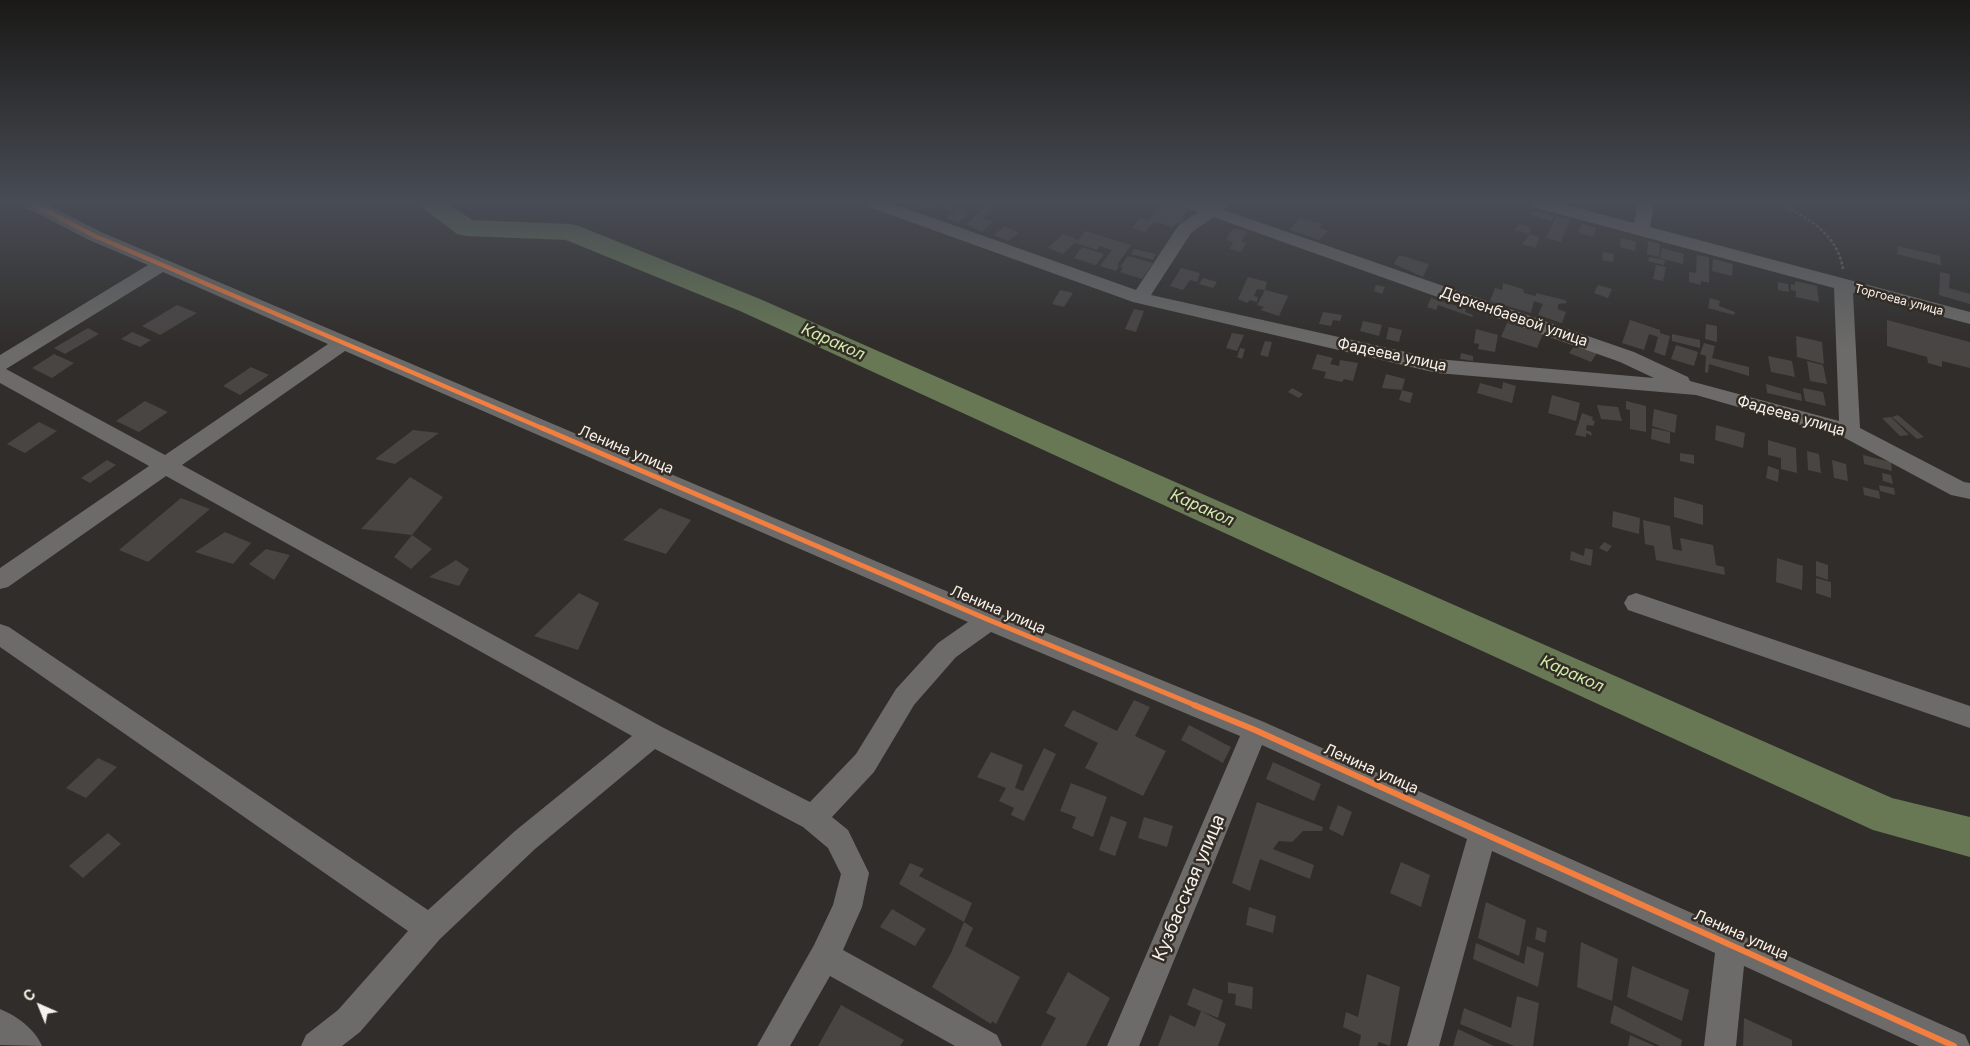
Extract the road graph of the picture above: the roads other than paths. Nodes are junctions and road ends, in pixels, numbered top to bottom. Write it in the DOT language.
graph roads {
  1 [pos="132,252"];
  2 [pos="1011,252"];
  3 [pos="1170,252"];
  4 [pos="1342,252"];
  5 [pos="1721,252"];
  6 [pos="161,264"];
  7 [pos="1843,285"];
  8 [pos="1140,298"];
  9 [pos="1970,318"];
  10 [pos="344,342"];
  11 [pos="0,364"];
  12 [pos="0,374"];
  13 [pos="1696,388"];
  14 [pos="1850,432"];
  15 [pos="166,465"];
  16 [pos="1970,491"];
  17 [pos="0,580"];
  18 [pos="1636,603"];
  19 [pos="989,620"];
  20 [pos="0,634"];
  21 [pos="1970,717"];
  22 [pos="1255,730"];
  23 [pos="653,735"];
  24 [pos="813,818"];
  25 [pos="1483,834"];
  26 [pos="430,929"];
  27 [pos="1731,944"];
  28 [pos="825,956"];
  29 [pos="0,1025"];
  30 [pos="26,1046"];
  31 [pos="317,1046"];
  32 [pos="774,1046"];
  33 [pos="986,1046"];
  34 [pos="1123,1046"];
  35 [pos="1423,1046"];
  36 [pos="1720,1046"];
  37 [pos="1954,1046"];
  1 -- 6 [label="street, Ленина улица"];
  2 -- 8 [label="street, Фадеева улица"];
  3 -- 8 [label="street"];
  4 -- 13 [label="street, Деркенбаевой улица"];
  5 -- 7 [label="street, Торгоева улица"];
  6 -- 10 [label="street, Ленина улица"];
  6 -- 11 [label="street"];
  7 -- 9 [label="street, Торгоева улица"];
  7 -- 14 [label="street"];
  8 -- 13 [label="street, Фадеева улица"];
  10 -- 15 [label="street"];
  10 -- 19 [label="street, Ленина улица"];
  12 -- 15 [label="street"];
  13 -- 14 [label="street, Фадеева улица"];
  14 -- 16 [label="street, Фадеева улица"];
  15 -- 17 [label="street"];
  15 -- 23 [label="street"];
  18 -- 21 [label="street"];
  19 -- 22 [label="street, Ленина улица"];
  19 -- 24 [label="street"];
  20 -- 26 [label="street"];
  22 -- 25 [label="street, Ленина улица"];
  22 -- 34 [label="street, Кузбасская улица"];
  23 -- 24 [label="street"];
  23 -- 26 [label="street"];
  24 -- 28 [label="street"];
  25 -- 27 [label="street, Ленина улица"];
  25 -- 35 [label="street"];
  26 -- 31 [label="street"];
  27 -- 36 [label="street"];
  27 -- 37 [label="street, Ленина улица"];
  28 -- 32 [label="street"];
  28 -- 33 [label="street"];
  29 -- 30 [label="street"];
}
